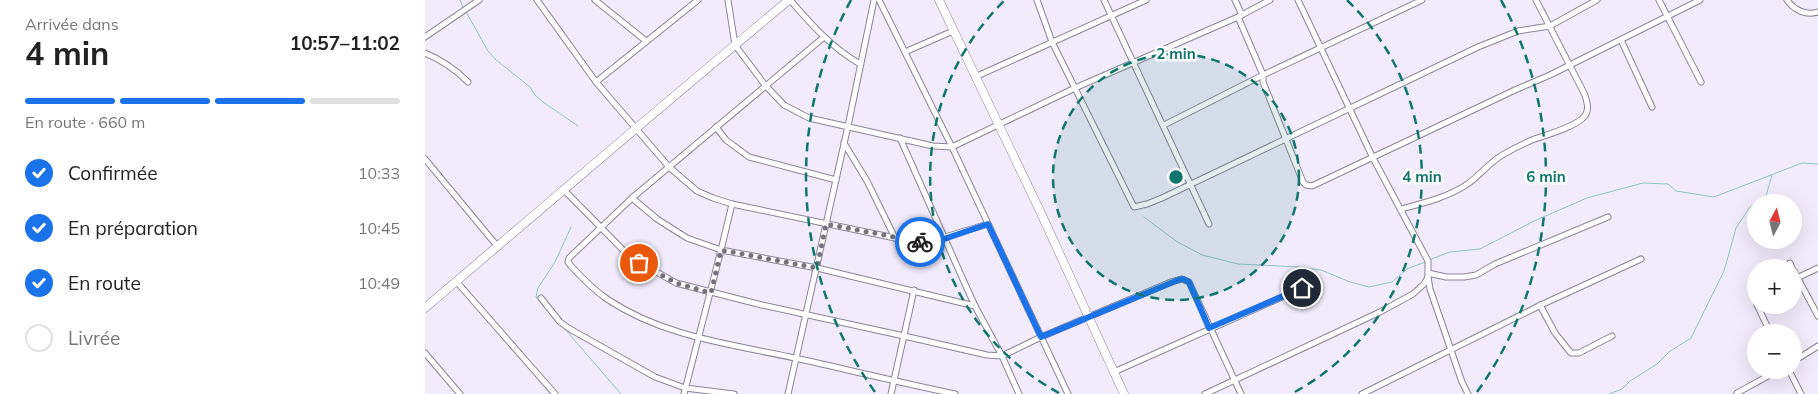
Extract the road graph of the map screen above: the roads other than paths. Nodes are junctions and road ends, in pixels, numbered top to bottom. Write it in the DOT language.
graph roads {
  1 [pos="479,0"];
  2 [pos="537,0"];
  3 [pos="595,0"];
  4 [pos="728,0"];
  5 [pos="790,0"];
  6 [pos="874,0"];
  7 [pos="879,0"];
  8 [pos="939,0"];
  9 [pos="1037,0"];
  10 [pos="1104,0"];
  11 [pos="1146,0"];
  12 [pos="1235,0"];
  13 [pos="1270,0"];
  14 [pos="1299,0"];
  15 [pos="1422,0"];
  16 [pos="1536,0"];
  17 [pos="1597,0"];
  18 [pos="1659,0"];
  19 [pos="1700,0"];
  20 [pos="1787,0"];
  21 [pos="694,1"];
  22 [pos="1818,12"];
  23 [pos="1111,15"];
  24 [pos="1240,16"];
  25 [pos="1667,17"];
  26 [pos="1550,26"];
  27 [pos="953,31"];
  28 [pos="425,37"];
  29 [pos="824,37"];
  30 [pos="1621,40"];
  31 [pos="646,41"];
  32 [pos="1052,42"];
  33 [pos="735,46"];
  34 [pos="1320,48"];
  35 [pos="425,52"];
  36 [pos="905,52"];
  37 [pos="1133,62"];
  38 [pos="860,64"];
  39 [pos="1570,66"];
  40 [pos="1263,75"];
  41 [pos="975,77"];
  42 [pos="468,82"];
  43 [pos="596,82"];
  44 [pos="1701,82"];
  45 [pos="765,85"];
  46 [pos="1075,88"];
  47 [pos="1652,107"];
  48 [pos="1349,108"];
  49 [pos="1164,125"];
  50 [pos="848,126"];
  51 [pos="999,126"];
  52 [pos="715,127"];
  53 [pos="636,128"];
  54 [pos="900,138"];
  55 [pos="1286,140"];
  56 [pos="844,143"];
  57 [pos="953,148"];
  58 [pos="425,158"];
  59 [pos="1373,158"];
  60 [pos="669,167"];
  61 [pos="836,180"];
  62 [pos="1191,183"];
  63 [pos="563,189"];
  64 [pos="632,198"];
  65 [pos="732,204"];
  66 [pos="1401,209"];
  67 [pos="1608,216"];
  68 [pos="826,224"];
  69 [pos="988,224"];
  70 [pos="1209,224"];
  71 [pos="601,228"];
  72 [pos="895,238"];
  73 [pos="944,239"];
  74 [pos="498,247"];
  75 [pos="721,250"];
  76 [pos="1641,259"];
  77 [pos="817,268"];
  78 [pos="1818,268"];
  79 [pos="1428,275"];
  80 [pos="1802,276"];
  81 [pos="456,281"];
  82 [pos="1802,287"];
  83 [pos="1302,288"];
  84 [pos="914,290"];
  85 [pos="711,293"];
  86 [pos="541,298"];
  87 [pos="1540,305"];
  88 [pos="975,306"];
  89 [pos="425,308"];
  90 [pos="805,314"];
  91 [pos="1089,316"];
  92 [pos="1818,316"];
  93 [pos="1209,328"];
  94 [pos="905,336"];
  95 [pos="1612,336"];
  96 [pos="1041,337"];
  97 [pos="699,338"];
  98 [pos="1818,346"];
  99 [pos="1451,351"];
  100 [pos="425,353"];
  101 [pos="1003,356"];
  102 [pos="1802,356"];
  103 [pos="796,358"];
  104 [pos="1114,372"];
  105 [pos="1763,379"];
  106 [pos="1794,379"];
  107 [pos="1235,380"];
  108 [pos="895,381"];
  109 [pos="684,391"];
  110 [pos="460,394"];
  111 [pos="555,394"];
  112 [pos="734,394"];
  113 [pos="788,394"];
  114 [pos="891,394"];
  115 [pos="955,394"];
  116 [pos="1019,394"];
  117 [pos="1068,394"];
  118 [pos="1124,394"];
  119 [pos="1205,394"];
  120 [pos="1241,394"];
  121 [pos="1362,394"];
  122 [pos="1468,394"];
  123 [pos="1737,394"];
  124 [pos="1801,394"];
  1 -- 28 [label="street"];
  2 -- 43 [label="street"];
  3 -- 31 [label="street"];
  4 -- 33 [label="street"];
  5 -- 29 [label="street"];
  5 -- 33 [label="main road"];
  6 -- 38 [label="street"];
  7 -- 36 [label="street"];
  8 -- 27 [label="main road"];
  9 -- 32 [label="street"];
  10 -- 23 [label="street"];
  11 -- 23 [label="street"];
  12 -- 24 [label="street"];
  13 -- 24 [label="street"];
  14 -- 34 [label="street"];
  15 -- 34 [label="street"];
  16 -- 26 [label="street"];
  17 -- 26 [label="street"];
  18 -- 25 [label="street"];
  19 -- 25 [label="street"];
  20 -- 22 [label="street"];
  21 -- 31 [label="street"];
  23 -- 32 [label="street"];
  23 -- 37 [label="street"];
  24 -- 37 [label="street"];
  24 -- 40 [label="street"];
  25 -- 30 [label="street"];
  25 -- 44 [label="street"];
  26 -- 39 [label="street"];
  26 -- 48 [label="street"];
  27 -- 36 [label="street"];
  27 -- 41 [label="main road"];
  29 -- 38 [label="street"];
  29 -- 45 [label="street"];
  30 -- 39 [label="street"];
  30 -- 47 [label="street"];
  31 -- 43 [label="street"];
  32 -- 41 [label="street"];
  32 -- 46 [label="street"];
  33 -- 45 [label="street"];
  33 -- 53 [label="main road"];
  34 -- 40 [label="street"];
  34 -- 48 [label="street"];
  35 -- 42 [label="street"];
  36 -- 57 [label="street"];
  37 -- 46 [label="street"];
  37 -- 49 [label="street"];
  38 -- 50 [label="street"];
  39 -- 59 [label="street"];
  39 -- 66 [label="street"];
  40 -- 49 [label="street"];
  40 -- 55 [label="street"];
  41 -- 51 [label="main road"];
  43 -- 53 [label="street"];
  45 -- 50 [label="street"];
  45 -- 52 [label="street"];
  46 -- 51 [label="street"];
  46 -- 62 [label="street"];
  48 -- 55 [label="street"];
  48 -- 59 [label="street"];
  49 -- 62 [label="street"];
  50 -- 54 [label="street"];
  50 -- 56 [label="street"];
  51 -- 57 [label="street"];
  51 -- 91 [label="main road"];
  52 -- 60 [label="street"];
  52 -- 61 [label="street"];
  53 -- 60 [label="street"];
  53 -- 63 [label="main road"];
  54 -- 57 [label="street"];
  54 -- 73 [label="street"];
  55 -- 59 [label="street"];
  55 -- 62 [label="street"];
  56 -- 61 [label="street"];
  56 -- 72 [label="street"];
  57 -- 69 [label="street"];
  58 -- 74 [label="street"];
  59 -- 66 [label="street"];
  60 -- 64 [label="street"];
  60 -- 65 [label="street"];
  61 -- 68 [label="street"];
  62 -- 70 [label="street"];
  63 -- 71 [label="street"];
  63 -- 74 [label="main road"];
  64 -- 71 [label="street"];
  64 -- 75 [label="street"];
  65 -- 68 [label="street"];
  65 -- 75 [label="street"];
  66 -- 79 [label="street"];
  67 -- 79 [label="street"];
  68 -- 72 [label="street"];
  68 -- 77 [label="street"];
  69 -- 73 [label="street"];
  69 -- 96 [label="street"];
  71 -- 85 [label="street"];
  71 -- 97 [label="street"];
  72 -- 73 [label="street"];
  73 -- 88 [label="street"];
  74 -- 81 [label="main road"];
  75 -- 77 [label="street"];
  75 -- 85 [label="street"];
  76 -- 87 [label="street"];
  77 -- 84 [label="street"];
  77 -- 90 [label="street"];
  78 -- 80 [label="street"];
  79 -- 99 [label="street"];
  79 -- 107 [label="street"];
  81 -- 89 [label="main road"];
  81 -- 111 [label="street"];
  82 -- 92 [label="street"];
  83 -- 93 [label="street"];
  84 -- 88 [label="street"];
  84 -- 94 [label="street"];
  85 -- 90 [label="street"];
  85 -- 97 [label="street"];
  86 -- 109 [label="street"];
  87 -- 95 [label="street"];
  87 -- 99 [label="street"];
  88 -- 101 [label="street"];
  90 -- 94 [label="street"];
  90 -- 103 [label="street"];
  91 -- 93 [label="street"];
  91 -- 96 [label="street"];
  91 -- 104 [label="main road"];
  93 -- 104 [label="street"];
  93 -- 107 [label="street"];
  94 -- 101 [label="street"];
  94 -- 108 [label="street"];
  96 -- 101 [label="street"];
  96 -- 117 [label="street"];
  97 -- 103 [label="street"];
  97 -- 109 [label="street"];
  98 -- 102 [label="street"];
  99 -- 121 [label="street"];
  99 -- 122 [label="street"];
  100 -- 110 [label="street"];
  101 -- 116 [label="street"];
  103 -- 108 [label="street"];
  103 -- 113 [label="street"];
  104 -- 118 [label="main road"];
  105 -- 123 [label="street"];
  106 -- 124 [label="street"];
  107 -- 119 [label="street"];
  107 -- 120 [label="street"];
  108 -- 114 [label="street"];
  108 -- 115 [label="street"];
  109 -- 112 [label="street"];
}
